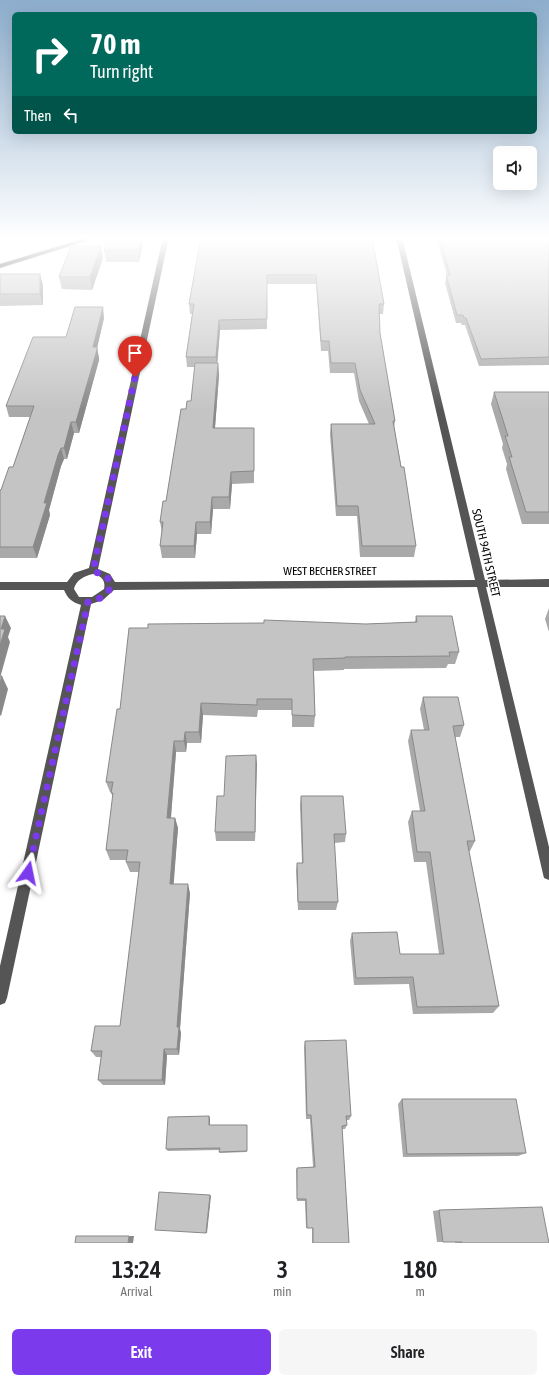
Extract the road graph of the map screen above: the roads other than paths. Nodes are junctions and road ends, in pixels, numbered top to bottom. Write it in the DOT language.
graph roads {
  1 [pos="153,295"];
  2 [pos="413,295"];
  3 [pos="93,571"];
  4 [pos="549,583"];
  5 [pos="480,584"];
  6 [pos="0,586"];
  7 [pos="70,586"];
  8 [pos="111,586"];
  9 [pos="88,602"];
  10 [pos="549,874"];
  11 [pos="0,998"];
  1 -- 3 [label="street"];
  2 -- 5 [label="street, SOUTH 94TH STREET"];
  3 -- 7 [label="street"];
  3 -- 8 [label="street"];
  4 -- 5 [label="street, WEST BECHER STREET"];
  5 -- 8 [label="street, WEST BECHER STREET"];
  5 -- 10 [label="street, SOUTH 94TH STREET"];
  6 -- 7 [label="street"];
  7 -- 9 [label="street"];
  8 -- 9 [label="street"];
  9 -- 11 [label="street"];
}
